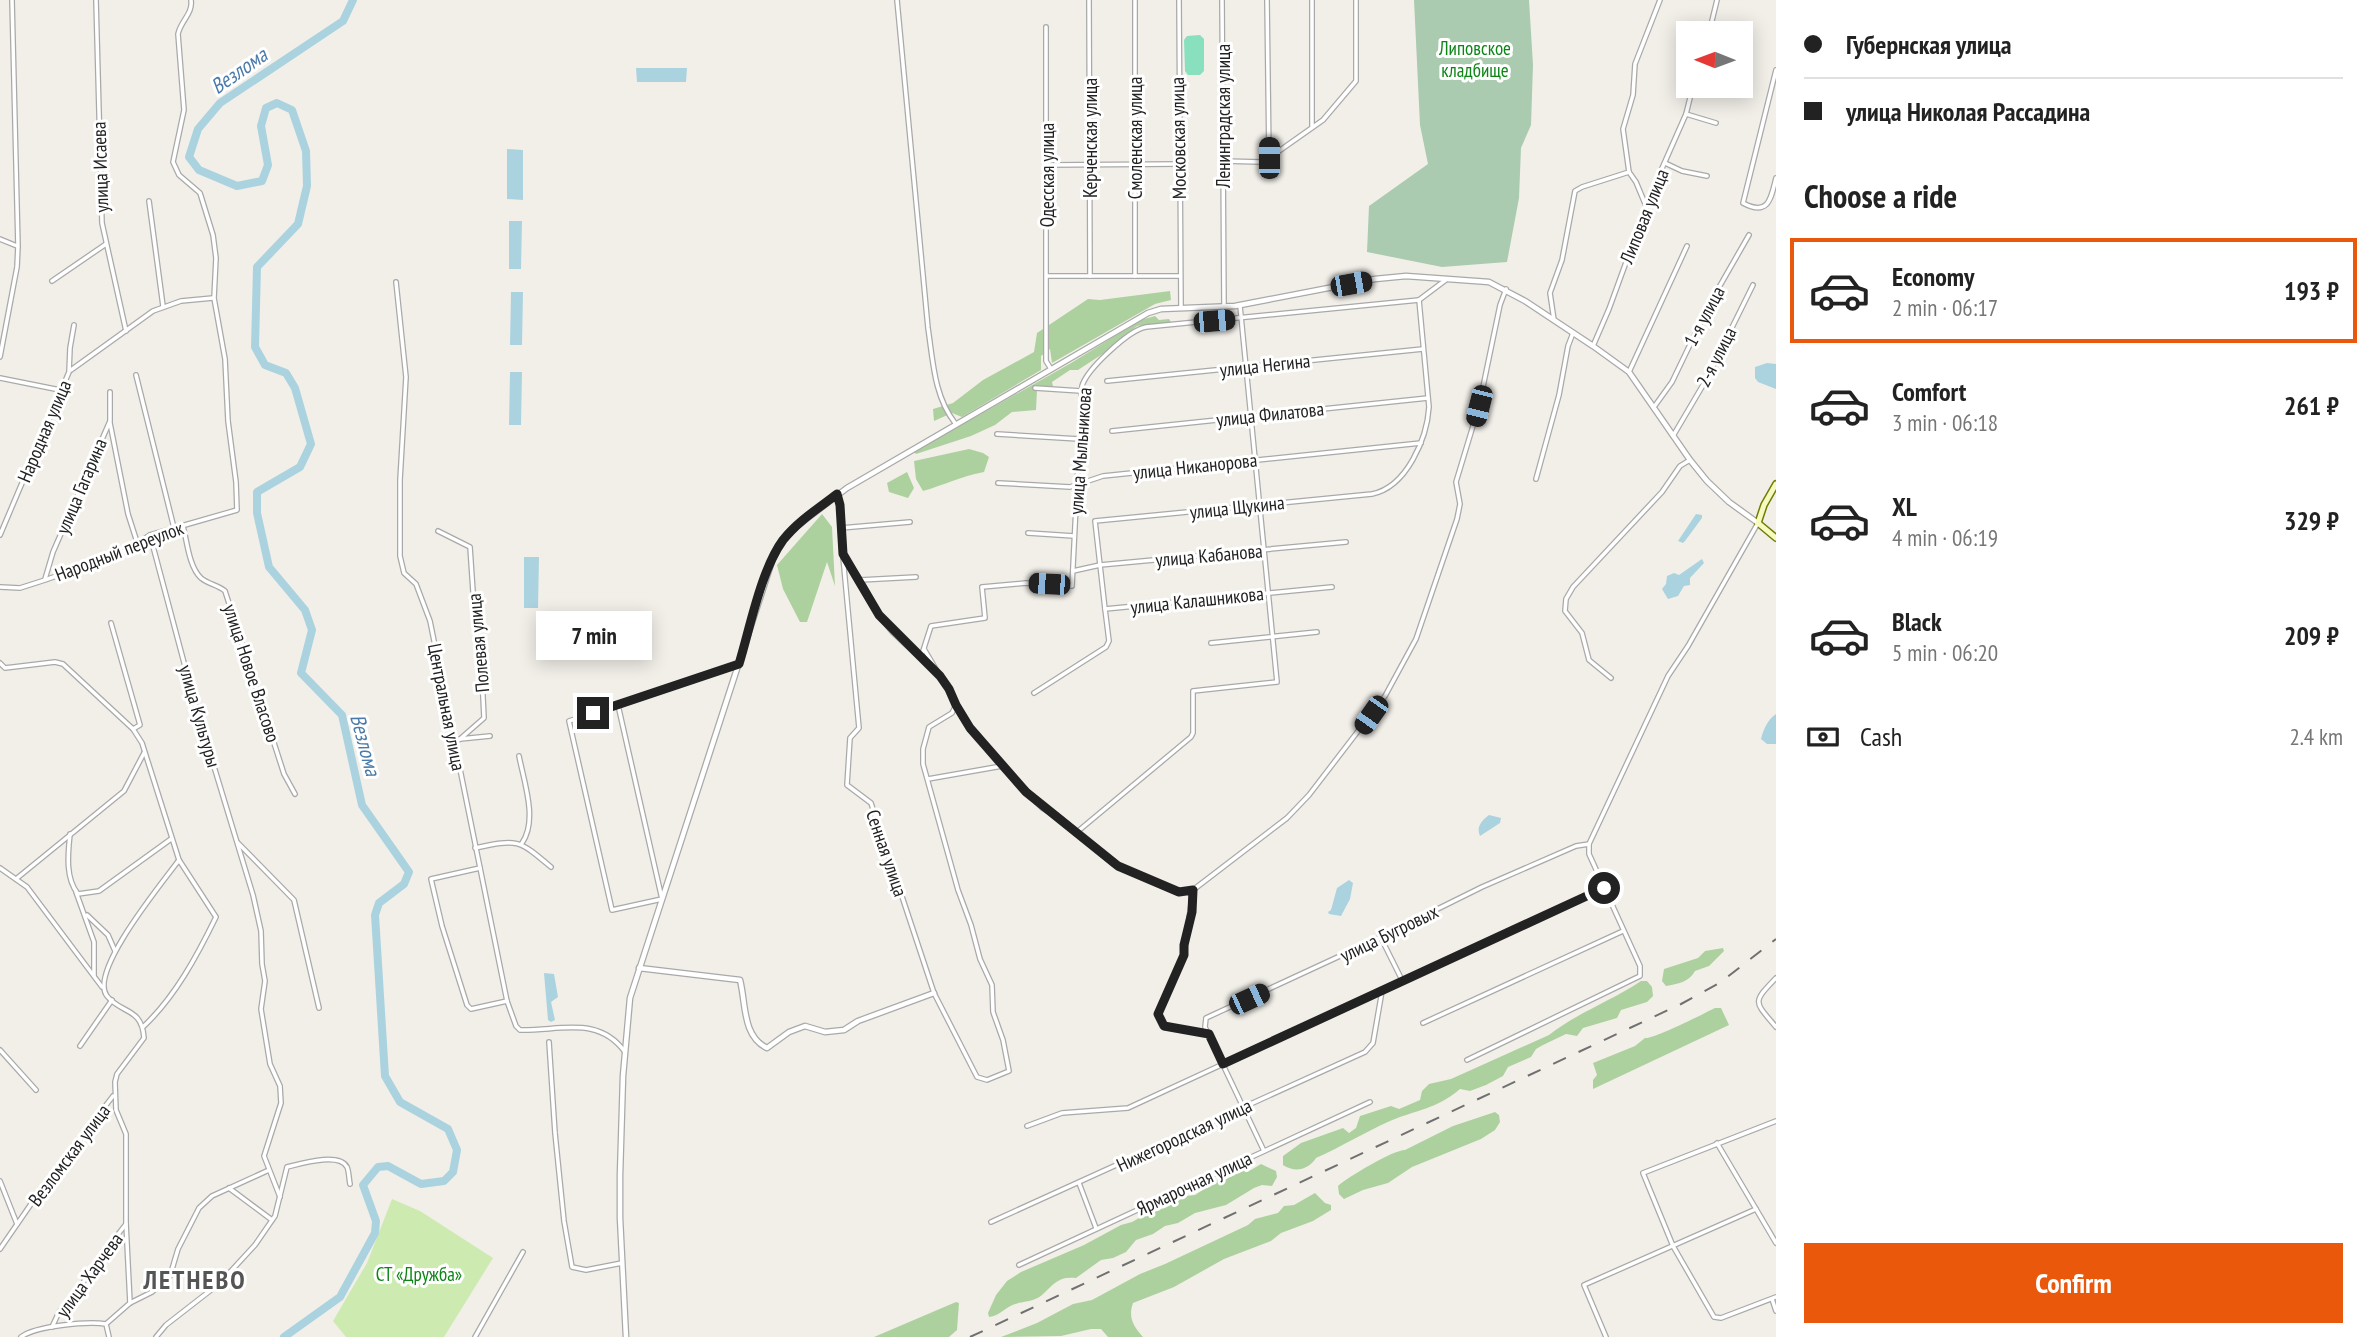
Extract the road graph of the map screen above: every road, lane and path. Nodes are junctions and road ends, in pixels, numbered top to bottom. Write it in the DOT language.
graph roads {
  1 [pos="12,0"];
  2 [pos="96,0"];
  3 [pos="191,0"];
  4 [pos="897,0"];
  5 [pos="1089,0"];
  6 [pos="1135,0"];
  7 [pos="1179,0"];
  8 [pos="1222,0"];
  9 [pos="1267,0"];
  10 [pos="1312,0"];
  11 [pos="1356,0"];
  12 [pos="1660,0"];
  13 [pos="1717,0"];
  14 [pos="1712,21"];
  15 [pos="1046,27"];
  16 [pos="1776,70"];
  17 [pos="1690,98"];
  18 [pos="1686,114"];
  19 [pos="1716,123"];
  20 [pos="1312,126"];
  21 [pos="1269,158"];
  22 [pos="1223,161"];
  23 [pos="1665,163"];
  24 [pos="1179,164"];
  25 [pos="1046,165"];
  26 [pos="1135,165"];
  27 [pos="1090,166"];
  28 [pos="1629,172"];
  29 [pos="1707,176"];
  30 [pos="1776,178"];
  31 [pos="149,201"];
  32 [pos="1647,208"];
  33 [pos="1749,235"];
  34 [pos="0,239"];
  35 [pos="106,244"];
  36 [pos="18,246"];
  37 [pos="1687,246"];
  38 [pos="1047,276"];
  39 [pos="1090,276"];
  40 [pos="1135,276"];
  41 [pos="1180,276"];
  42 [pos="1437,277"];
  43 [pos="1449,278"];
  44 [pos="52,281"];
  45 [pos="396,282"];
  46 [pos="1437,285"];
  47 [pos="1753,285"];
  48 [pos="1506,289"];
  49 [pos="214,298"];
  50 [pos="1419,300"];
  51 [pos="1240,305"];
  52 [pos="163,306"];
  53 [pos="1224,307"];
  54 [pos="1181,308"];
  55 [pos="1241,318"];
  56 [pos="1553,320"];
  57 [pos="74,325"];
  58 [pos="126,331"];
  59 [pos="1573,333"];
  60 [pos="1593,346"];
  61 [pos="1423,349"];
  62 [pos="0,357"];
  63 [pos="1246,367"];
  64 [pos="1051,369"];
  65 [pos="69,372"];
  66 [pos="1629,372"];
  67 [pos="136,374"];
  68 [pos="0,378"];
  69 [pos="1107,381"];
  70 [pos="1035,388"];
  71 [pos="60,390"];
  72 [pos="110,391"];
  73 [pos="1082,391"];
  74 [pos="1428,398"];
  75 [pos="1654,407"];
  76 [pos="1250,416"];
  77 [pos="110,421"];
  78 [pos="955,423"];
  79 [pos="1112,430"];
  80 [pos="997,434"];
  81 [pos="1673,436"];
  82 [pos="1080,439"];
  83 [pos="1421,443"];
  84 [pos="1255,460"];
  85 [pos="1690,460"];
  86 [pos="1536,479"];
  87 [pos="998,483"];
  88 [pos="1776,484"];
  89 [pos="1077,487"];
  90 [pos="837,494"];
  91 [pos="1259,505"];
  92 [pos="1095,521"];
  93 [pos="910,522"];
  94 [pos="1758,523"];
  95 [pos="183,525"];
  96 [pos="174,528"];
  97 [pos="841,528"];
  98 [pos="438,531"];
  99 [pos="1028,533"];
  100 [pos="0,535"];
  101 [pos="150,536"];
  102 [pos="1074,536"];
  103 [pos="1776,538"];
  104 [pos="137,542"];
  105 [pos="1346,542"];
  106 [pos="1264,549"];
  107 [pos="843,554"];
  108 [pos="1100,565"];
  109 [pos="1073,571"];
  110 [pos="916,577"];
  111 [pos="45,580"];
  112 [pos="860,580"];
  113 [pos="0,587"];
  114 [pos="1332,587"];
  115 [pos="1268,593"];
  116 [pos="1105,608"];
  117 [pos="111,623"];
  118 [pos="1317,632"];
  119 [pos="1273,636"];
  120 [pos="1210,643"];
  121 [pos="924,649"];
  122 [pos="918,655"];
  123 [pos="0,663"];
  124 [pos="739,664"];
  125 [pos="940,676"];
  126 [pos="1611,678"];
  127 [pos="1034,693"];
  128 [pos="618,705"];
  129 [pos="956,705"];
  130 [pos="133,729"];
  131 [pos="490,736"];
  132 [pos="460,739"];
  133 [pos="455,742"];
  134 [pos="145,751"];
  135 [pos="519,756"];
  136 [pos="1002,766"];
  137 [pos="928,779"];
  138 [pos="295,794"];
  139 [pos="1077,832"];
  140 [pos="71,834"];
  141 [pos="171,839"];
  142 [pos="236,842"];
  143 [pos="522,843"];
  144 [pos="1589,844"];
  145 [pos="475,848"];
  146 [pos="179,860"];
  147 [pos="551,867"];
  148 [pos="0,868"];
  149 [pos="480,868"];
  150 [pos="16,879"];
  151 [pos="1604,888"];
  152 [pos="1193,890"];
  153 [pos="76,891"];
  154 [pos="85,913"];
  155 [pos="1623,931"];
  156 [pos="1381,937"];
  157 [pos="115,951"];
  158 [pos="639,968"];
  159 [pos="94,978"];
  160 [pos="1776,978"];
  161 [pos="1402,980"];
  162 [pos="1382,991"];
  163 [pos="105,992"];
  164 [pos="934,993"];
  165 [pos="112,1000"];
  166 [pos="507,1002"];
  167 [pos="319,1008"];
  168 [pos="1423,1023"];
  169 [pos="143,1027"];
  170 [pos="1776,1027"];
  171 [pos="1209,1034"];
  172 [pos="549,1042"];
  173 [pos="80,1045"];
  174 [pos="0,1050"];
  175 [pos="625,1052"];
  176 [pos="1467,1060"];
  177 [pos="1223,1064"];
  178 [pos="36,1090"];
  179 [pos="114,1096"];
  180 [pos="1370,1102"];
  181 [pos="1243,1108"];
  182 [pos="1776,1121"];
  183 [pos="1027,1126"];
  184 [pos="1717,1143"];
  185 [pos="1264,1151"];
  186 [pos="269,1170"];
  187 [pos="272,1177"];
  188 [pos="284,1178"];
  189 [pos="0,1181"];
  190 [pos="1079,1182"];
  191 [pos="350,1184"];
  192 [pos="229,1188"];
  193 [pos="280,1197"];
  194 [pos="1756,1209"];
  195 [pos="272,1220"];
  196 [pos="991,1222"];
  197 [pos="127,1223"];
  198 [pos="17,1224"];
  199 [pos="1096,1228"];
  200 [pos="1776,1243"];
  201 [pos="1672,1246"];
  202 [pos="0,1249"];
  203 [pos="523,1252"];
  204 [pos="622,1263"];
  205 [pos="1019,1265"];
  206 [pos="1774,1298"];
  207 [pos="130,1303"];
  208 [pos="1776,1311"];
  209 [pos="106,1324"];
  210 [pos="52,1327"];
  211 [pos="21,1337"];
  212 [pos="109,1337"];
  213 [pos="156,1337"];
  214 [pos="475,1337"];
  215 [pos="626,1337"];
  216 [pos="1606,1337"];
  1 -- 36 [label="street"];
  2 -- 35 [label="street, улица Исаева"];
  3 -- 49 [label="street"];
  4 -- 78 [label="street"];
  5 -- 27 [label="street, Керченская улица"];
  6 -- 26 [label="street, Смоленская улица"];
  7 -- 24 [label="street, Московская улица"];
  8 -- 22 [label="street, Ленинградская улица"];
  9 -- 21 [label="street"];
  10 -- 20 [label="street"];
  11 -- 20 [label="street"];
  12 -- 28 [label="street"];
  13 -- 14 [label="street"];
  15 -- 25 [label="street, Одесская улица"];
  16 -- 30 [label="street"];
  17 -- 18 [label="street, Липовая улица"];
  18 -- 19 [label="street"];
  18 -- 23 [label="street, Липовая улица"];
  20 -- 21 [label="street"];
  21 -- 22 [label="street"];
  22 -- 53 [label="street, Ленинградская улица"];
  23 -- 29 [label="street"];
  23 -- 32 [label="street, Липовая улица"];
  24 -- 26 [label="street"];
  24 -- 41 [label="street, Московская улица"];
  25 -- 27 [label="street"];
  25 -- 38 [label="street, Одесская улица"];
  26 -- 27 [label="street"];
  26 -- 40 [label="street, Смоленская улица"];
  27 -- 39 [label="street, Керченская улица"];
  28 -- 32 [label="street"];
  28 -- 56 [label="street"];
  31 -- 52 [label="street"];
  32 -- 60 [label="street, Липовая улица"];
  33 -- 75 [label="street, 1-я улица"];
  34 -- 36 [label="street"];
  35 -- 44 [label="street"];
  35 -- 58 [label="street, улица Исаева"];
  36 -- 62 [label="street"];
  37 -- 66 [label="street"];
  38 -- 39 [label="street"];
  38 -- 64 [label="street, Одесская улица"];
  39 -- 40 [label="street"];
  40 -- 41 [label="street"];
  41 -- 54 [label="street, Московская улица"];
  42 -- 43 [label="street"];
  42 -- 46 [label="street"];
  42 -- 51 [label="street"];
  43 -- 46 [label="street"];
  43 -- 48 [label="street"];
  45 -- 133 [label="street, Центральная улица"];
  46 -- 50 [label="street"];
  47 -- 81 [label="street, 2-я улица"];
  48 -- 56 [label="street"];
  48 -- 152 [label="street"];
  49 -- 52 [label="street"];
  49 -- 95 [label="street, Народный переулок"];
  50 -- 55 [label="street, улица Мыльникова"];
  50 -- 61 [label="street"];
  51 -- 53 [label="street"];
  51 -- 55 [label="street"];
  52 -- 58 [label="street"];
  53 -- 54 [label="street"];
  54 -- 64 [label="street"];
  55 -- 63 [label="street"];
  55 -- 73 [label="street, улица Мыльникова"];
  56 -- 59 [label="street"];
  57 -- 65 [label="street, Народная улица"];
  58 -- 65 [label="street"];
  59 -- 60 [label="street"];
  59 -- 86 [label="street"];
  60 -- 66 [label="street"];
  61 -- 63 [label="street, улица Негина"];
  61 -- 74 [label="street"];
  63 -- 69 [label="street, улица Негина"];
  63 -- 76 [label="street"];
  64 -- 78 [label="street"];
  65 -- 71 [label="street, Народная улица"];
  66 -- 75 [label="street"];
  67 -- 96 [label="street"];
  68 -- 71 [label="street"];
  70 -- 73 [label="street"];
  71 -- 100 [label="street, Народная улица"];
  72 -- 77 [label="street, улица Гагарина"];
  73 -- 82 [label="street, улица Мыльникова"];
  74 -- 76 [label="street, улица Филатова"];
  74 -- 83 [label="street"];
  75 -- 81 [label="street"];
  76 -- 79 [label="street, улица Филатова"];
  76 -- 84 [label="street"];
  77 -- 104 [label="street"];
  77 -- 111 [label="street, улица Гагарина"];
  78 -- 90 [label="street"];
  80 -- 82 [label="street"];
  81 -- 85 [label="street"];
  82 -- 89 [label="street, улица Мыльникова"];
  83 -- 84 [label="street, улица Никанорова"];
  83 -- 91 [label="street, улица Щукина"];
  84 -- 89 [label="street, улица Никанорова"];
  84 -- 91 [label="street"];
  85 -- 94 [label="street"];
  85 -- 126 [label="street"];
  87 -- 89 [label="street, улица Никанорова"];
  88 -- 94 [label="main road"];
  89 -- 102 [label="street, улица Мыльникова"];
  90 -- 97 [label="street"];
  90 -- 124 [label="street"];
  91 -- 92 [label="street, улица Щукина"];
  91 -- 106 [label="street"];
  92 -- 108 [label="street, улица Калашникова"];
  93 -- 97 [label="street"];
  94 -- 103 [label="main road"];
  94 -- 144 [label="street"];
  95 -- 96 [label="street, Народный переулок"];
  95 -- 138 [label="street, улица Новое Власово"];
  96 -- 101 [label="street, Народный переулок"];
  97 -- 107 [label="street"];
  98 -- 132 [label="street, Полевая улица"];
  99 -- 102 [label="street"];
  101 -- 104 [label="street, Народный переулок"];
  101 -- 142 [label="street, улица Культуры"];
  102 -- 109 [label="street, улица Мыльникова"];
  104 -- 111 [label="street, Народный переулок"];
  105 -- 106 [label="street, улица Кабанова"];
  106 -- 108 [label="street, улица Кабанова"];
  106 -- 115 [label="street"];
  107 -- 112 [label="street"];
  107 -- 164 [label="street, Сенная улица"];
  108 -- 109 [label="street, улица Кабанова"];
  108 -- 116 [label="street, улица Калашникова"];
  109 -- 121 [label="street, улица Мыльникова"];
  110 -- 112 [label="street"];
  111 -- 113 [label="street, Народный переулок"];
  112 -- 122 [label="street"];
  114 -- 115 [label="street, улица Калашникова"];
  115 -- 116 [label="street, улица Калашникова"];
  115 -- 119 [label="street"];
  116 -- 127 [label="street"];
  117 -- 130 [label="street"];
  118 -- 119 [label="street"];
  119 -- 120 [label="street"];
  119 -- 139 [label="street"];
  121 -- 122 [label="street"];
  121 -- 125 [label="street"];
  122 -- 125 [label="street"];
  123 -- 130 [label="street"];
  124 -- 128 [label="street"];
  124 -- 158 [label="street"];
  125 -- 129 [label="street"];
  128 -- 128 [label="street"];
  129 -- 136 [label="street"];
  129 -- 137 [label="street"];
  130 -- 134 [label="street"];
  131 -- 132 [label="street"];
  132 -- 133 [label="street"];
  133 -- 145 [label="street, Центральная улица"];
  134 -- 140 [label="street"];
  134 -- 141 [label="street"];
  135 -- 143 [label="street"];
  136 -- 137 [label="street"];
  136 -- 139 [label="street"];
  137 -- 164 [label="street, Сенная улица"];
  139 -- 152 [label="street"];
  140 -- 150 [label="street"];
  140 -- 153 [label="street"];
  141 -- 146 [label="street"];
  141 -- 153 [label="street"];
  142 -- 167 [label="street"];
  142 -- 186 [label="street, улица Культуры"];
  143 -- 145 [label="street"];
  143 -- 147 [label="street"];
  144 -- 151 [label="street"];
  144 -- 156 [label="street, улица Бугровых"];
  145 -- 149 [label="street, Центральная улица"];
  146 -- 157 [label="street"];
  146 -- 169 [label="street, Везломская улица"];
  148 -- 150 [label="street"];
  149 -- 166 [label="street, Центральная улица"];
  149 -- 166 [label="street"];
  150 -- 159 [label="street"];
  151 -- 155 [label="street"];
  151 -- 161 [label="street"];
  152 -- 171 [label="street"];
  153 -- 154 [label="street"];
  154 -- 157 [label="street"];
  154 -- 159 [label="street"];
  155 -- 168 [label="street"];
  155 -- 176 [label="street"];
  156 -- 161 [label="street"];
  156 -- 171 [label="street, улица Бугровых"];
  157 -- 163 [label="street"];
  158 -- 164 [label="street"];
  158 -- 175 [label="street"];
  159 -- 163 [label="street"];
  160 -- 170 [label="street"];
  161 -- 162 [label="street"];
  162 -- 177 [label="street"];
  162 -- 181 [label="street, Нижегородская улица"];
  163 -- 165 [label="street"];
  165 -- 169 [label="street"];
  165 -- 173 [label="street"];
  166 -- 175 [label="street, Центральная улица"];
  169 -- 179 [label="street, Везломская улица"];
  171 -- 177 [label="street"];
  172 -- 204 [label="street"];
  174 -- 178 [label="street"];
  175 -- 204 [label="street"];
  177 -- 181 [label="street"];
  177 -- 183 [label="street"];
  179 -- 197 [label="street"];
  179 -- 198 [label="street, Везломская улица"];
  180 -- 185 [label="street, Ярмарочная улица"];
  181 -- 185 [label="street"];
  181 -- 190 [label="street, Нижегородская улица"];
  182 -- 184 [label="street"];
  184 -- 194 [label="street"];
  184 -- 201 [label="street"];
  185 -- 199 [label="street, Ярмарочная улица"];
  186 -- 187 [label="street"];
  186 -- 192 [label="street"];
  187 -- 188 [label="street"];
  187 -- 193 [label="street"];
  188 -- 191 [label="street"];
  188 -- 193 [label="street"];
  189 -- 198 [label="street"];
  190 -- 196 [label="street, Нижегородская улица"];
  190 -- 199 [label="street"];
  192 -- 195 [label="street"];
  192 -- 207 [label="street"];
  193 -- 195 [label="street"];
  194 -- 200 [label="street"];
  194 -- 201 [label="street"];
  195 -- 213 [label="street"];
  197 -- 207 [label="street"];
  197 -- 210 [label="street, улица Харчева"];
  198 -- 202 [label="street, Везломская улица"];
  199 -- 205 [label="street, Ярмарочная улица"];
  201 -- 206 [label="street"];
  201 -- 216 [label="street"];
  203 -- 214 [label="street"];
  204 -- 215 [label="street"];
  206 -- 208 [label="street"];
  207 -- 209 [label="street"];
  209 -- 210 [label="street"];
  209 -- 212 [label="street"];
  210 -- 211 [label="street"];
}
